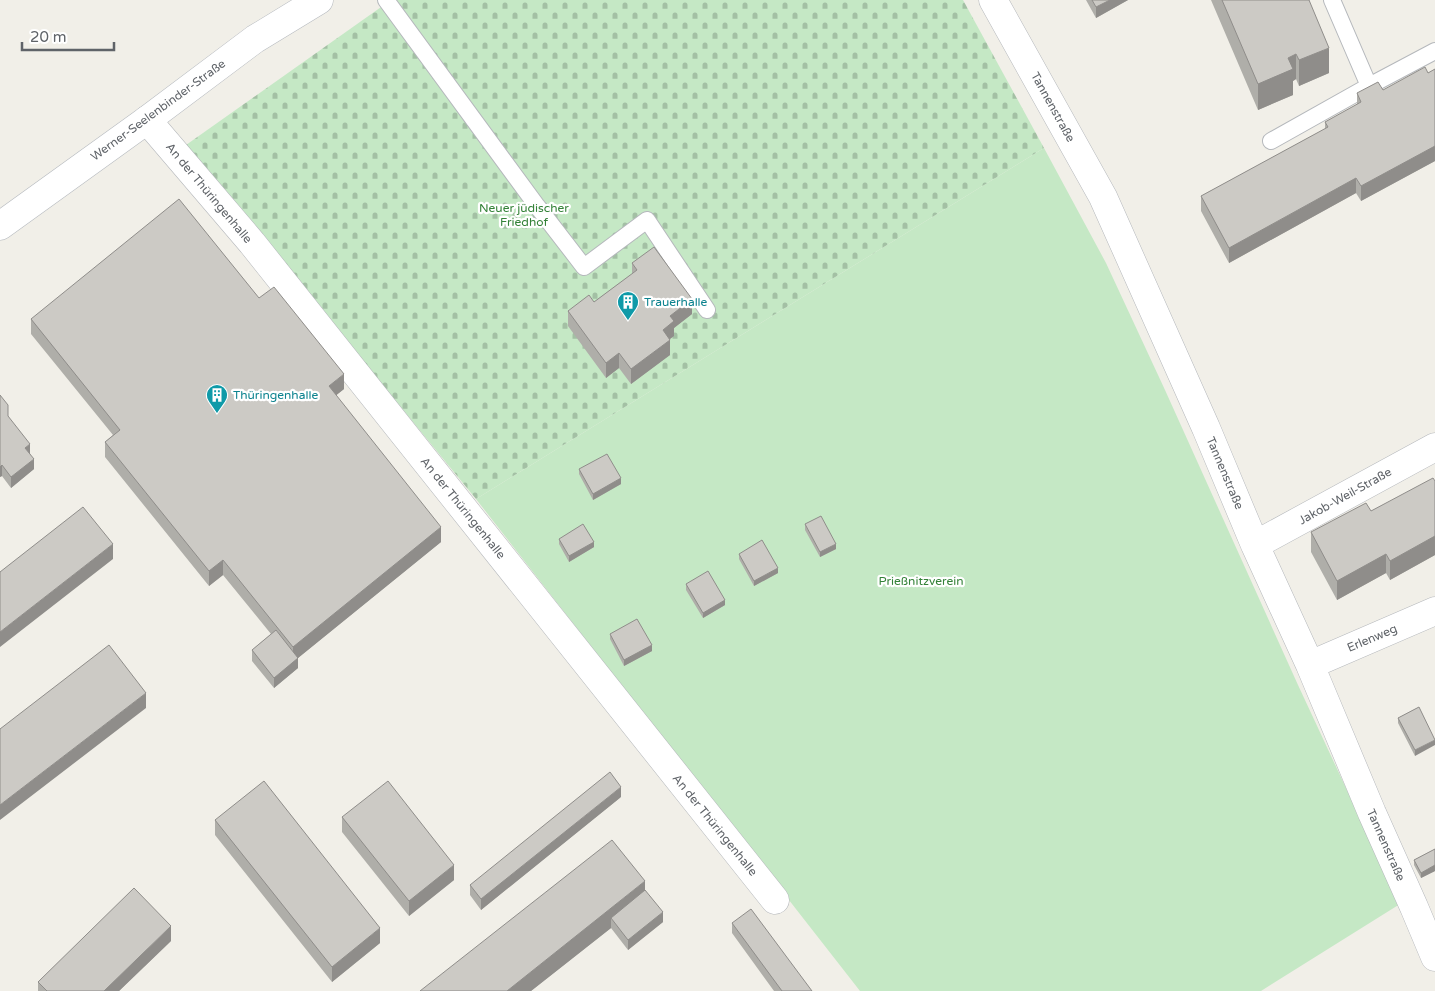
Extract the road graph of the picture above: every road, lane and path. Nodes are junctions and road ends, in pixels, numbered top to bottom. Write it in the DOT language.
graph roads {
  1 [pos="319,0"];
  2 [pos="386,0"];
  3 [pos="994,0"];
  4 [pos="1332,0"];
  5 [pos="1435,51"];
  6 [pos="1369,86"];
  7 [pos="146,120"];
  8 [pos="1271,140"];
  9 [pos="0,226"];
  10 [pos="708,310"];
  11 [pos="1435,448"];
  12 [pos="1255,545"];
  13 [pos="1435,611"];
  14 [pos="1310,666"];
  15 [pos="775,900"];
  16 [pos="1435,957"];
  1 -- 7 [label="street, Werner-Seelenbinder-Straße"];
  2 -- 10 [label="lane"];
  3 -- 12 [label="street, Tannenstraße"];
  4 -- 6 [label="lane"];
  5 -- 6 [label="lane"];
  6 -- 8 [label="lane"];
  7 -- 9 [label="street, Werner-Seelenbinder-Straße"];
  7 -- 15 [label="street, An der Thüringenhalle"];
  11 -- 12 [label="street, Jakob-Weil-Straße"];
  12 -- 14 [label="street, Tannenstraße"];
  13 -- 14 [label="street, Erlenweg"];
  14 -- 16 [label="street, Tannenstraße"];
}
